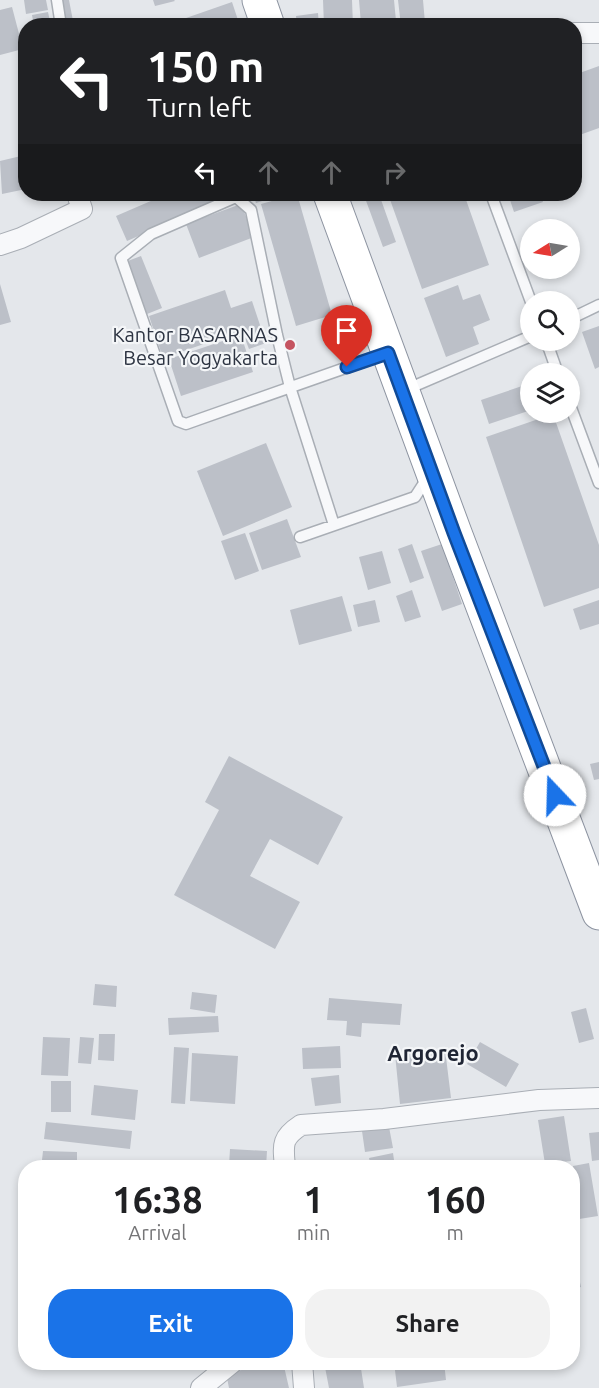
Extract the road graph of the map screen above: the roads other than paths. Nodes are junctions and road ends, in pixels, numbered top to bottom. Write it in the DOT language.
graph roads {
  1 [pos="57,0"];
  2 [pos="259,0"];
  3 [pos="60,18"];
  4 [pos="265,18"];
  5 [pos="582,33"];
  6 [pos="599,33"];
  7 [pos="80,201"];
  8 [pos="227,201"];
  9 [pos="241,201"];
  10 [pos="333,201"];
  11 [pos="494,201"];
  12 [pos="0,244"];
  13 [pos="527,291"];
  14 [pos="599,305"];
  15 [pos="580,314"];
  16 [pos="520,341"];
  17 [pos="388,353"];
  18 [pos="290,387"];
  19 [pos="402,392"];
  20 [pos="577,423"];
  21 [pos="432,472"];
  22 [pos="599,483"];
  23 [pos="334,525"];
  24 [pos="300,537"];
  25 [pos="599,913"];
  26 [pos="599,1098"];
  27 [pos="284,1160"];
  28 [pos="223,1370"];
  29 [pos="303,1370"];
  30 [pos="201,1388"];
  31 [pos="304,1388"];
  1 -- 3 [label="lane"];
  2 -- 4 [label="highway"];
  5 -- 6 [label="street"];
  7 -- 12 [label="street"];
  8 -- 18 [label="lane"];
  9 -- 18 [label="lane"];
  10 -- 17 [label="highway"];
  11 -- 13 [label="lane"];
  14 -- 15 [label="lane"];
  16 -- 19 [label="lane"];
  17 -- 18 [label="lane"];
  17 -- 19 [label="highway"];
  18 -- 23 [label="lane"];
  19 -- 21 [label="highway"];
  20 -- 22 [label="lane"];
  21 -- 23 [label="lane"];
  21 -- 25 [label="highway"];
  23 -- 24 [label="lane"];
  26 -- 27 [label="street"];
  28 -- 30 [label="street"];
  29 -- 31 [label="street"];
}
